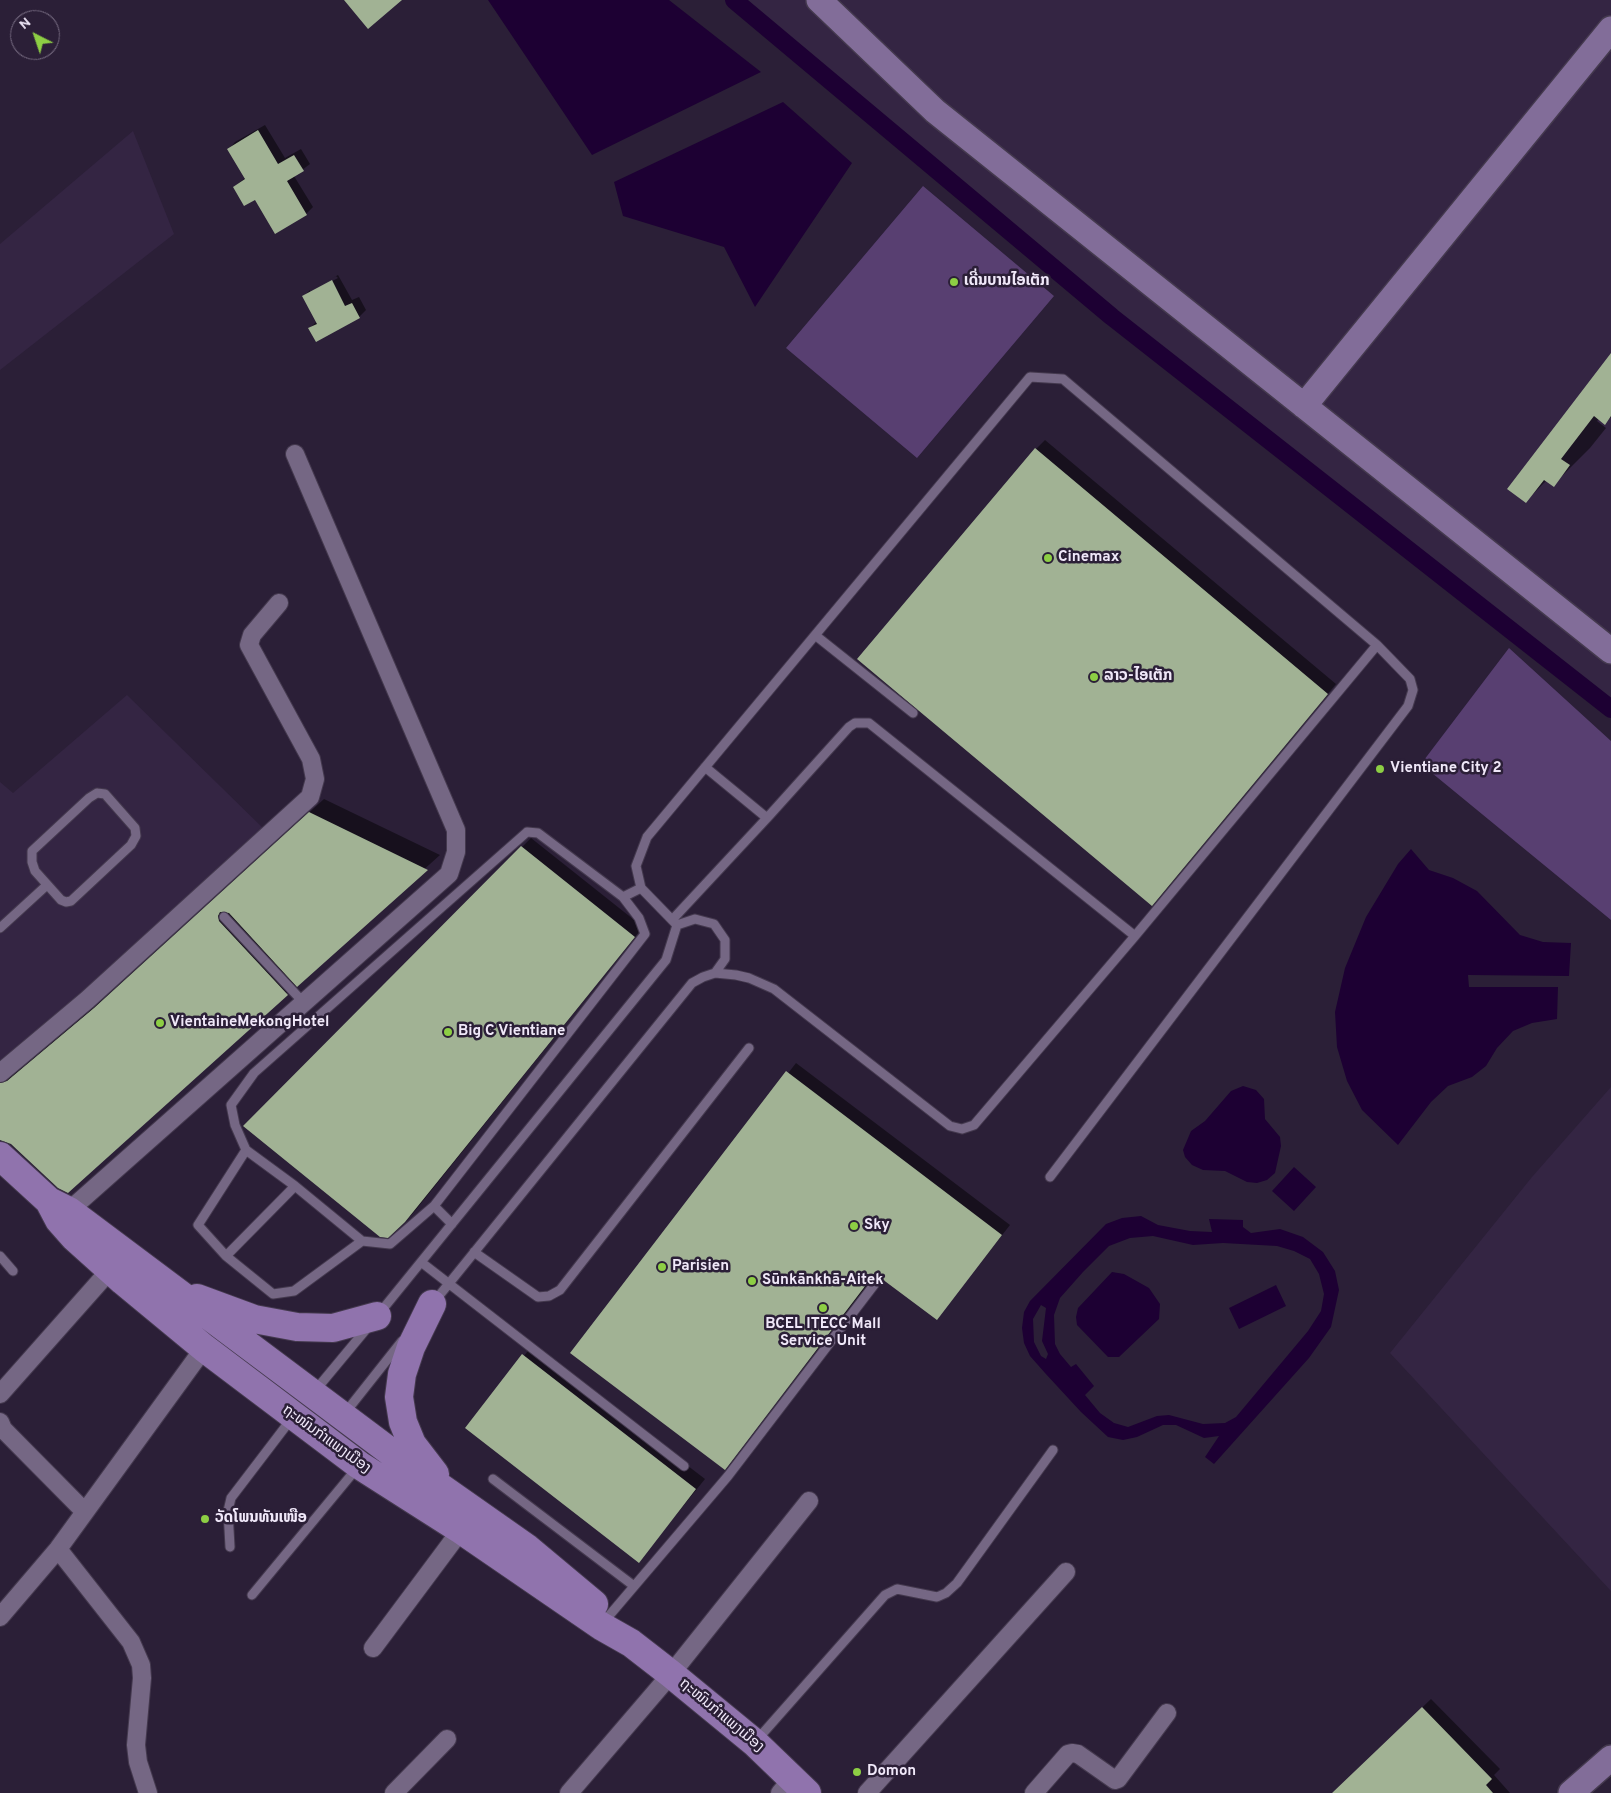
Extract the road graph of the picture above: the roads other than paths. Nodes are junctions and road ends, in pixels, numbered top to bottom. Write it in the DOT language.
graph roads {
  1 [pos="819,0"];
  2 [pos="1611,29"];
  3 [pos="1304,406"];
  4 [pos="295,454"];
  5 [pos="279,603"];
  6 [pos="815,635"];
  7 [pos="1377,644"];
  8 [pos="1611,651"];
  9 [pos="913,713"];
  10 [pos="705,767"];
  11 [pos="767,818"];
  12 [pos="47,885"];
  13 [pos="641,888"];
  14 [pos="623,897"];
  15 [pos="224,917"];
  16 [pos="675,922"];
  17 [pos="0,928"];
  18 [pos="1135,936"];
  19 [pos="715,973"];
  20 [pos="304,1003"];
  21 [pos="749,1048"];
  22 [pos="242,1057"];
  23 [pos="0,1073"];
  24 [pos="254,1073"];
  25 [pos="246,1150"];
  26 [pos="0,1156"];
  27 [pos="1050,1177"];
  28 [pos="295,1186"];
  29 [pos="434,1206"];
  30 [pos="59,1211"];
  31 [pos="452,1224"];
  32 [pos="362,1241"];
  33 [pos="474,1252"];
  34 [pos="0,1256"];
  35 [pos="226,1256"];
  36 [pos="421,1262"];
  37 [pos="110,1270"];
  38 [pos="14,1271"];
  39 [pos="874,1285"];
  40 [pos="169,1287"];
  41 [pos="440,1294"];
  42 [pos="377,1316"];
  43 [pos="204,1348"];
  44 [pos="0,1394"];
  45 [pos="312,1394"];
  46 [pos="342,1416"];
  47 [pos="293,1417"];
  48 [pos="0,1422"];
  49 [pos="324,1439"];
  50 [pos="1053,1450"];
  51 [pos="359,1465"];
  52 [pos="684,1466"];
  53 [pos="493,1478"];
  54 [pos="456,1498"];
  55 [pos="809,1501"];
  56 [pos="85,1512"];
  57 [pos="462,1530"];
  58 [pos="230,1547"];
  59 [pos="58,1549"];
  60 [pos="1066,1572"];
  61 [pos="634,1586"];
  62 [pos="252,1595"];
  63 [pos="0,1616"];
  64 [pos="604,1621"];
  65 [pos="373,1648"];
  66 [pos="671,1674"];
  67 [pos="1167,1713"];
  68 [pos="447,1739"];
  69 [pos="754,1743"];
  70 [pos="1611,1758"];
  71 [pos="793,1788"];
  72 [pos="148,1793"];
  73 [pos="394,1793"];
  74 [pos="569,1793"];
  75 [pos="867,1793"];
  76 [pos="1034,1793"];
  77 [pos="1571,1793"];
  1 -- 3 [label="street"];
  2 -- 3 [label="street"];
  3 -- 8 [label="street"];
  4 -- 20 [label="street"];
  5 -- 23 [label="street"];
  6 -- 7 [label="lane"];
  6 -- 9 [label="lane"];
  6 -- 10 [label="lane"];
  7 -- 18 [label="lane"];
  7 -- 27 [label="lane"];
  10 -- 11 [label="lane"];
  10 -- 13 [label="lane"];
  11 -- 16 [label="lane"];
  11 -- 18 [label="lane"];
  12 -- 12 [label="lane"];
  12 -- 17 [label="lane"];
  13 -- 14 [label="lane"];
  13 -- 16 [label="lane"];
  14 -- 24 [label="lane"];
  14 -- 29 [label="lane"];
  15 -- 20 [label="lane"];
  16 -- 19 [label="lane"];
  16 -- 31 [label="lane"];
  18 -- 19 [label="lane"];
  19 -- 33 [label="lane"];
  20 -- 22 [label="street"];
  21 -- 33 [label="lane"];
  22 -- 24 [label="lane"];
  22 -- 30 [label="street"];
  24 -- 25 [label="lane"];
  25 -- 28 [label="lane"];
  25 -- 35 [label="lane"];
  26 -- 30 [label="main road, ຖະໜົນກຳແພງເມືອງ"];
  28 -- 32 [label="lane"];
  28 -- 35 [label="lane"];
  29 -- 31 [label="lane"];
  29 -- 32 [label="lane"];
  30 -- 37 [label="main road, ຖະໜົນກຳແພງເມືອງ"];
  30 -- 40 [label="main road, ຖະໜົນກຳແພງເມືອງ"];
  31 -- 36 [label="lane"];
  32 -- 35 [label="lane"];
  33 -- 41 [label="lane"];
  34 -- 38 [label="lane"];
  36 -- 41 [label="lane"];
  36 -- 42 [label="lane"];
  37 -- 43 [label="main road, ຖະໜົນກຳແພງເມືອງ"];
  37 -- 44 [label="street"];
  39 -- 61 [label="lane"];
  40 -- 42 [label="main road"];
  40 -- 45 [label="main road, ຖະໜົນກຳແພງເມືອງ"];
  41 -- 46 [label="lane"];
  41 -- 52 [label="lane"];
  41 -- 54 [label="main road"];
  42 -- 45 [label="lane"];
  43 -- 47 [label="main road, ຖະໜົນກຳແພງເມືອງ"];
  43 -- 56 [label="street"];
  45 -- 46 [label="main road, ຖະໜົນກຳແພງເມືອງ"];
  45 -- 47 [label="street"];
  46 -- 49 [label="street"];
  46 -- 54 [label="main road, ຖະໜົນກຳແພງເມືອງ"];
  47 -- 49 [label="main road, ຖະໜົນກຳແພງເມືອງ"];
  47 -- 58 [label="lane"];
  48 -- 56 [label="street"];
  49 -- 51 [label="main road, ຖະໜົນກຳແພງເມືອງ"];
  50 -- 69 [label="lane"];
  51 -- 57 [label="main road, ຖະໜົນກຳແພງເມືອງ"];
  51 -- 62 [label="lane"];
  53 -- 61 [label="lane"];
  54 -- 64 [label="main road, ຖະໜົນກຳແພງເມືອງ"];
  55 -- 66 [label="street"];
  56 -- 59 [label="street"];
  57 -- 64 [label="main road, ຖະໜົນກຳແພງເມືອງ"];
  57 -- 65 [label="street"];
  59 -- 63 [label="street"];
  59 -- 72 [label="street"];
  60 -- 75 [label="street"];
  61 -- 64 [label="lane"];
  64 -- 66 [label="main road, ຖະໜົນກຳແພງເມືອງ"];
  66 -- 69 [label="main road, ຖະໜົນກຳແພງເມືອງ"];
  66 -- 74 [label="street"];
  67 -- 76 [label="street"];
  68 -- 73 [label="street"];
  69 -- 71 [label="main road, ຖະໜົນກຳແພງເມືອງ"];
  70 -- 77 [label="street"];
}
